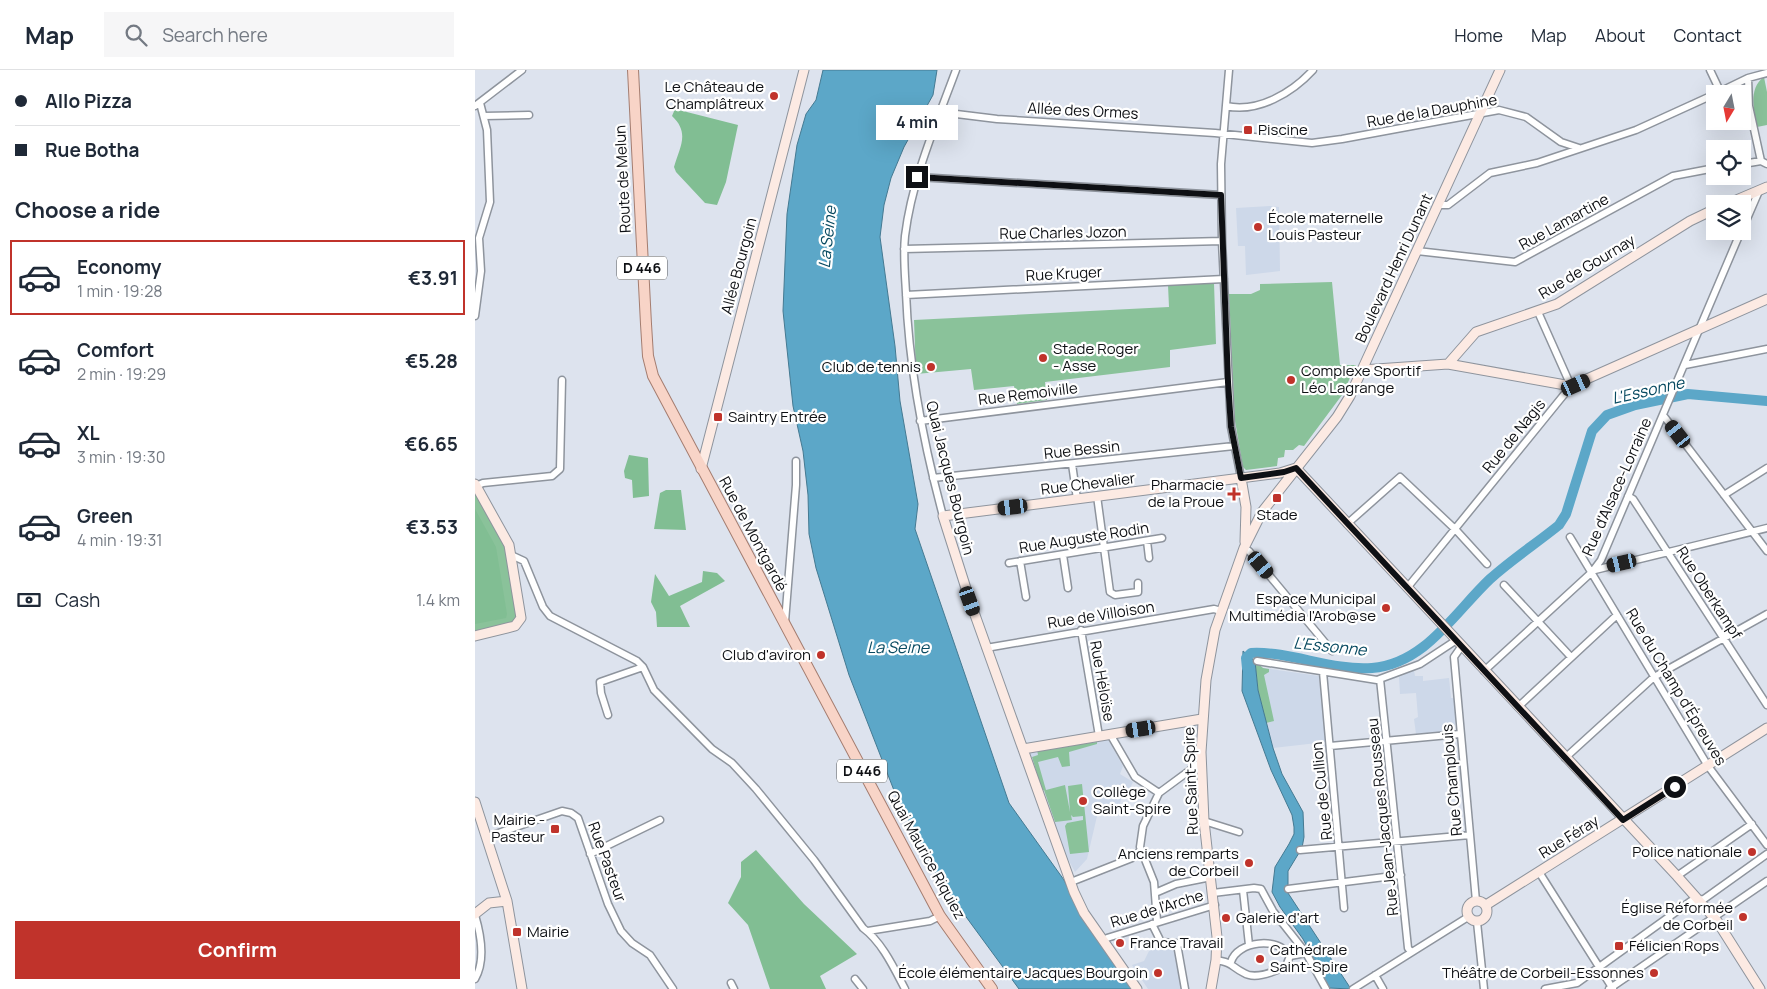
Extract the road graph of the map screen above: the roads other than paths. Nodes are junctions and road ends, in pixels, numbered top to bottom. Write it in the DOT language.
graph roads {
  1 [pos="522,70"];
  2 [pos="633,70"];
  3 [pos="804,70"];
  4 [pos="956,70"];
  5 [pos="1229,70"];
  6 [pos="1313,70"];
  7 [pos="1500,70"];
  8 [pos="1710,70"];
  9 [pos="1767,73"];
  10 [pos="1748,78"];
  11 [pos="1715,85"];
  12 [pos="1734,85"];
  13 [pos="1706,98"];
  14 [pos="477,104"];
  15 [pos="1226,106"];
  16 [pos="941,112"];
  17 [pos="1481,113"];
  18 [pos="529,115"];
  19 [pos="484,116"];
  20 [pos="1224,133"];
  21 [pos="1579,148"];
  22 [pos="1764,163"];
  23 [pos="1751,164"];
  24 [pos="1706,170"];
  25 [pos="917,177"];
  26 [pos="1763,189"];
  27 [pos="1221,195"];
  28 [pos="1749,195"];
  29 [pos="1439,205"];
  30 [pos="1751,212"];
  31 [pos="1706,213"];
  32 [pos="1738,240"];
  33 [pos="1222,241"];
  34 [pos="905,249"];
  35 [pos="1417,251"];
  36 [pos="1224,279"];
  37 [pos="906,295"];
  38 [pos="1767,299"];
  39 [pos="1538,312"];
  40 [pos="475,316"];
  41 [pos="1699,329"];
  42 [pos="1767,349"];
  43 [pos="1448,364"];
  44 [pos="1685,365"];
  45 [pos="1362,370"];
  46 [pos="562,380"];
  47 [pos="1228,382"];
  48 [pos="1571,386"];
  49 [pos="1663,415"];
  50 [pos="920,421"];
  51 [pos="1234,446"];
  52 [pos="694,456"];
  53 [pos="796,461"];
  54 [pos="1072,464"];
  55 [pos="1296,468"];
  56 [pos="1767,468"];
  57 [pos="701,469"];
  58 [pos="1284,477"];
  59 [pos="933,478"];
  60 [pos="1238,478"];
  61 [pos="475,485"];
  62 [pos="1725,495"];
  63 [pos="1097,496"];
  64 [pos="1628,496"];
  65 [pos="1077,499"];
  66 [pos="1246,506"];
  67 [pos="1262,512"];
  68 [pos="943,516"];
  69 [pos="1252,517"];
  70 [pos="1347,524"];
  71 [pos="1767,528"];
  72 [pos="1456,530"];
  73 [pos="1752,531"];
  74 [pos="1250,536"];
  75 [pos="1570,537"];
  76 [pos="1162,538"];
  77 [pos="1147,541"];
  78 [pos="1244,548"];
  79 [pos="1104,549"];
  80 [pos="1767,551"];
  81 [pos="1667,552"];
  82 [pos="1063,555"];
  83 [pos="1149,558"];
  84 [pos="512,559"];
  85 [pos="1021,561"];
  86 [pos="1009,563"];
  87 [pos="1487,564"];
  88 [pos="1592,572"];
  89 [pos="1138,583"];
  90 [pos="1504,585"];
  91 [pos="1068,588"];
  92 [pos="1407,588"];
  93 [pos="1026,597"];
  94 [pos="1221,611"];
  95 [pos="1767,614"];
  96 [pos="1617,615"];
  97 [pos="1537,620"];
  98 [pos="785,626"];
  99 [pos="1081,630"];
  100 [pos="475,636"];
  101 [pos="1723,638"];
  102 [pos="1455,642"];
  103 [pos="986,648"];
  104 [pos="1332,651"];
  105 [pos="1571,657"];
  106 [pos="1257,661"];
  107 [pos="643,667"];
  108 [pos="1484,671"];
  109 [pos="1323,672"];
  110 [pos="1654,677"];
  111 [pos="1380,679"];
  112 [pos="1767,705"];
  113 [pos="1518,707"];
  114 [pos="608,715"];
  115 [pos="1202,719"];
  116 [pos="1767,728"];
  117 [pos="1110,734"];
  118 [pos="1460,734"];
  119 [pos="1099,736"];
  120 [pos="1388,741"];
  121 [pos="1330,746"];
  122 [pos="1023,749"];
  123 [pos="1565,758"];
  124 [pos="1201,762"];
  125 [pos="1708,766"];
  126 [pos="1159,793"];
  127 [pos="475,802"];
  128 [pos="660,820"];
  129 [pos="1623,820"];
  130 [pos="1205,821"];
  131 [pos="479,823"];
  132 [pos="1752,824"];
  133 [pos="1239,832"];
  134 [pos="1470,835"];
  135 [pos="487,837"];
  136 [pos="1398,841"];
  137 [pos="1767,845"];
  138 [pos="1340,847"];
  139 [pos="1141,850"];
  140 [pos="1300,850"];
  141 [pos="590,854"];
  142 [pos="1767,854"];
  143 [pos="1539,872"];
  144 [pos="1401,875"];
  145 [pos="1677,876"];
  146 [pos="1211,877"];
  147 [pos="1767,881"];
  148 [pos="1071,882"];
  149 [pos="1342,882"];
  150 [pos="1288,889"];
  151 [pos="504,890"];
  152 [pos="1243,890"];
  153 [pos="1155,893"];
  154 [pos="1213,893"];
  155 [pos="1698,900"];
  156 [pos="507,901"];
  157 [pos="1476,901"];
  158 [pos="489,903"];
  159 [pos="1215,905"];
  160 [pos="1486,905"];
  161 [pos="1344,908"];
  162 [pos="475,914"];
  163 [pos="939,916"];
  164 [pos="1468,917"];
  165 [pos="1714,918"];
  166 [pos="1477,922"];
  167 [pos="1155,923"];
  168 [pos="868,931"];
  169 [pos="1107,938"];
  170 [pos="1177,944"];
  171 [pos="1217,946"];
  172 [pos="1249,946"];
  173 [pos="1411,952"];
  174 [pos="1306,953"];
  175 [pos="1290,956"];
  176 [pos="1216,960"];
  177 [pos="1231,962"];
  178 [pos="1599,968"];
  179 [pos="1375,975"];
  180 [pos="475,979"];
  181 [pos="855,979"];
  182 [pos="1355,987"];
  183 [pos="1611,988"];
  184 [pos="522,989"];
  185 [pos="673,989"];
  186 [pos="863,989"];
  187 [pos="905,989"];
  188 [pos="992,989"];
  189 [pos="1137,989"];
  190 [pos="1142,989"];
  191 [pos="1185,989"];
  192 [pos="1211,989"];
  193 [pos="1325,989"];
  194 [pos="1383,989"];
  195 [pos="1484,989"];
  196 [pos="1545,989"];
  197 [pos="1760,989"];
  1 -- 14 [label="street"];
  2 -- 52 [label="main road, Route de Melun / D 446"];
  3 -- 57 [label="street, Allée Bourgoin"];
  4 -- 16 [label="street, Quai Jacques Bourgoin"];
  5 -- 15 [label="street"];
  6 -- 15 [label="street"];
  7 -- 17 [label="street, Boulevard Henri Dunant"];
  8 -- 11 [label="street"];
  9 -- 10 [label="street"];
  10 -- 12 [label="street"];
  10 -- 22 [label="street"];
  13 -- 21 [label="street"];
  14 -- 19 [label="street"];
  15 -- 20 [label="street"];
  16 -- 20 [label="street, Allée des Ormes"];
  16 -- 25 [label="street, Quai Jacques Bourgoin"];
  17 -- 20 [label="street, Rue de la Dauphine"];
  17 -- 21 [label="street, Rue de la Dauphine"];
  17 -- 29 [label="street, Boulevard Henri Dunant"];
  18 -- 19 [label="street"];
  19 -- 40 [label="street"];
  20 -- 27 [label="street"];
  21 -- 29 [label="street"];
  22 -- 23 [label="street"];
  24 -- 35 [label="street, Rue Lamartine"];
  25 -- 27 [label="street"];
  25 -- 34 [label="street, Quai Jacques Bourgoin"];
  26 -- 28 [label="street"];
  26 -- 30 [label="street, Rue d'Alsace-Lorraine"];
  27 -- 33 [label="street"];
  29 -- 35 [label="street, Boulevard Henri Dunant"];
  31 -- 39 [label="street, Rue de Gournay"];
  32 -- 41 [label="street, Rue d'Alsace-Lorraine"];
  33 -- 34 [label="street, Rue Charles Jozon"];
  33 -- 36 [label="street"];
  34 -- 37 [label="street, Quai Jacques Bourgoin"];
  35 -- 45 [label="street, Boulevard Henri Dunant"];
  36 -- 37 [label="street, Rue Kruger"];
  36 -- 47 [label="street"];
  37 -- 50 [label="street, Quai Jacques Bourgoin"];
  38 -- 41 [label="street, Rue de Nagis"];
  39 -- 43 [label="street, Rue de Gournay"];
  39 -- 48 [label="street"];
  41 -- 44 [label="street, Rue d'Alsace-Lorraine"];
  41 -- 48 [label="street, Rue de Nagis"];
  42 -- 44 [label="street"];
  43 -- 45 [label="street"];
  43 -- 48 [label="street"];
  44 -- 49 [label="street, Rue d'Alsace-Lorraine"];
  45 -- 55 [label="street, Boulevard Henri Dunant"];
  46 -- 61 [label="street"];
  47 -- 50 [label="street, Rue Remoiville"];
  47 -- 51 [label="street"];
  48 -- 72 [label="street, Rue de Nagis"];
  49 -- 62 [label="street"];
  49 -- 64 [label="street, Rue d'Alsace-Lorraine"];
  50 -- 59 [label="street, Quai Jacques Bourgoin"];
  51 -- 54 [label="street, Rue Bessin"];
  51 -- 60 [label="street"];
  52 -- 57 [label="main road, Rue de Montgardé / D 446"];
  53 -- 98 [label="street"];
  54 -- 59 [label="street, Rue Bessin"];
  54 -- 65 [label="street"];
  55 -- 58 [label="street, Rue Chevalier"];
  55 -- 70 [label="street"];
  56 -- 62 [label="street"];
  57 -- 98 [label="main road, Rue de Montgardé / D 446"];
  58 -- 60 [label="street, Rue Chevalier"];
  58 -- 67 [label="street, Rue Saint-Spire"];
  59 -- 68 [label="street, Quai Jacques Bourgoin"];
  60 -- 63 [label="street, Rue Chevalier"];
  60 -- 66 [label="street, Rue Saint-Spire"];
  61 -- 84 [label="street"];
  62 -- 73 [label="street"];
  63 -- 65 [label="street, Rue Chevalier"];
  63 -- 79 [label="street"];
  64 -- 81 [label="street, Rue Oberkampf"];
  64 -- 88 [label="street, Rue d'Alsace-Lorraine"];
  65 -- 68 [label="street, Rue Chevalier"];
  66 -- 69 [label="street"];
  66 -- 78 [label="street, Rue Saint-Spire"];
  67 -- 69 [label="street"];
  67 -- 74 [label="street, Rue Saint-Spire"];
  68 -- 103 [label="street, Quai Jacques Bourgoin"];
  69 -- 74 [label="street"];
  70 -- 72 [label="street"];
  70 -- 92 [label="street"];
  71 -- 73 [label="street"];
  72 -- 87 [label="street"];
  72 -- 92 [label="street, Rue de Nagis"];
  73 -- 80 [label="street"];
  73 -- 81 [label="street"];
  74 -- 78 [label="street, Rue Saint-Spire"];
  75 -- 88 [label="street, Rue du Champ d'Épreuves"];
  76 -- 77 [label="street, Rue Auguste Rodin"];
  77 -- 79 [label="street, Rue Auguste Rodin"];
  77 -- 83 [label="street"];
  78 -- 94 [label="street, Rue Saint-Spire"];
  78 -- 104 [label="street"];
  79 -- 82 [label="street, Rue Auguste Rodin"];
  79 -- 89 [label="street"];
  81 -- 88 [label="street"];
  81 -- 101 [label="street, Rue Oberkampf"];
  82 -- 85 [label="street, Rue Auguste Rodin"];
  82 -- 91 [label="street"];
  84 -- 100 [label="street"];
  84 -- 107 [label="street"];
  85 -- 86 [label="street, Rue Auguste Rodin"];
  85 -- 93 [label="street"];
  88 -- 96 [label="street, Rue du Champ d'Épreuves"];
  88 -- 97 [label="street"];
  90 -- 97 [label="street"];
  92 -- 102 [label="street"];
  94 -- 99 [label="street, Rue de Villoison"];
  94 -- 115 [label="street, Rue Saint-Spire"];
  95 -- 101 [label="street"];
  96 -- 105 [label="street"];
  96 -- 110 [label="street, Rue du Champ d'Épreuves"];
  97 -- 105 [label="street"];
  97 -- 108 [label="street"];
  98 -- 163 [label="main road, Quai Maurice Riquiez / D 446"];
  99 -- 103 [label="street, Rue de Villoison"];
  99 -- 119 [label="street, Rue Héloïse"];
  101 -- 110 [label="street"];
  101 -- 112 [label="street, Rue Oberkampf"];
  102 -- 108 [label="street"];
  102 -- 111 [label="street"];
  102 -- 118 [label="street, Rue Champlouis"];
  103 -- 122 [label="street, Quai Jacques Bourgoin"];
  105 -- 113 [label="street"];
  106 -- 109 [label="street"];
  107 -- 114 [label="street"];
  107 -- 168 [label="street"];
  108 -- 113 [label="street"];
  109 -- 111 [label="street"];
  109 -- 121 [label="street, Rue de Cullion"];
  110 -- 123 [label="street"];
  110 -- 125 [label="street, Rue du Champ d'Épreuves"];
  111 -- 120 [label="street, Rue Jean-Jacques Rousseau"];
  113 -- 123 [label="street"];
  115 -- 117 [label="street"];
  115 -- 124 [label="street, Rue Saint-Spire"];
  116 -- 125 [label="street, Rue Féray"];
  117 -- 119 [label="street"];
  117 -- 126 [label="street"];
  118 -- 120 [label="street"];
  118 -- 134 [label="street, Rue Champlouis"];
  119 -- 122 [label="street"];
  120 -- 121 [label="street"];
  120 -- 136 [label="street, Rue Jean-Jacques Rousseau"];
  121 -- 138 [label="street, Rue de Cullion"];
  122 -- 148 [label="street, Quai Jacques Bourgoin"];
  123 -- 129 [label="street"];
  124 -- 126 [label="street"];
  124 -- 130 [label="street, Rue Saint-Spire"];
  125 -- 129 [label="street, Rue Féray"];
  125 -- 132 [label="street, Rue du Champ d'Épreuves"];
  126 -- 139 [label="street"];
  127 -- 131 [label="street"];
  128 -- 141 [label="street"];
  129 -- 143 [label="street, Rue Féray"];
  129 -- 145 [label="street"];
  130 -- 133 [label="street"];
  130 -- 146 [label="street, Rue Saint-Spire"];
  131 -- 135 [label="street"];
  132 -- 137 [label="street, Rue du Champ d'Épreuves"];
  132 -- 145 [label="street"];
  134 -- 136 [label="street"];
  134 -- 157 [label="street, Rue Champlouis"];
  135 -- 141 [label="street, Rue Pasteur"];
  135 -- 151 [label="street"];
  136 -- 138 [label="street"];
  136 -- 144 [label="street, Rue Jean-Jacques Rousseau"];
  138 -- 140 [label="street"];
  138 -- 149 [label="street, Rue de Cullion"];
  139 -- 148 [label="street"];
  139 -- 153 [label="street"];
  141 -- 185 [label="street, Rue Pasteur"];
  142 -- 155 [label="street"];
  143 -- 160 [label="street, Rue Féray"];
  143 -- 178 [label="street"];
  144 -- 149 [label="street"];
  144 -- 173 [label="street, Rue Jean-Jacques Rousseau"];
  145 -- 155 [label="street"];
  146 -- 153 [label="street"];
  146 -- 154 [label="street, Rue Saint-Spire"];
  147 -- 165 [label="street"];
  148 -- 169 [label="street, Quai Jacques Bourgoin"];
  148 -- 189 [label="street, Quai Jacques Bourgoin"];
  149 -- 150 [label="street"];
  149 -- 161 [label="street, Rue de Cullion"];
  151 -- 156 [label="street"];
  151 -- 158 [label="street"];
  152 -- 154 [label="street"];
  152 -- 172 [label="street"];
  152 -- 174 [label="street"];
  153 -- 167 [label="street"];
  154 -- 159 [label="street, Rue Saint-Spire"];
  155 -- 165 [label="street"];
  155 -- 178 [label="street"];
  156 -- 158 [label="street"];
  156 -- 184 [label="street"];
  157 -- 160 [label="street"];
  157 -- 164 [label="street"];
  158 -- 162 [label="street"];
  159 -- 167 [label="street, Rue de l'Arche"];
  159 -- 171 [label="street, Rue Saint-Spire"];
  160 -- 166 [label="street"];
  162 -- 180 [label="street"];
  163 -- 168 [label="street"];
  163 -- 188 [label="main road, Quai Maurice Riquiez / D 446"];
  164 -- 166 [label="street"];
  164 -- 173 [label="street"];
  165 -- 183 [label="street"];
  165 -- 197 [label="street"];
  166 -- 195 [label="street"];
  167 -- 169 [label="street, Rue de l'Arche"];
  167 -- 170 [label="street"];
  168 -- 187 [label="street"];
  169 -- 190 [label="street, Quai Jacques Bourgoin"];
  170 -- 171 [label="street"];
  170 -- 191 [label="street"];
  171 -- 176 [label="street, Rue Saint-Spire"];
  172 -- 175 [label="street"];
  172 -- 177 [label="street"];
  173 -- 179 [label="street"];
  174 -- 175 [label="street"];
  174 -- 193 [label="street"];
  175 -- 177 [label="street"];
  176 -- 177 [label="street"];
  176 -- 192 [label="street, Rue Saint-Spire"];
  178 -- 183 [label="street"];
  178 -- 196 [label="street"];
  179 -- 182 [label="street"];
  179 -- 194 [label="street"];
  181 -- 186 [label="street"];
}
